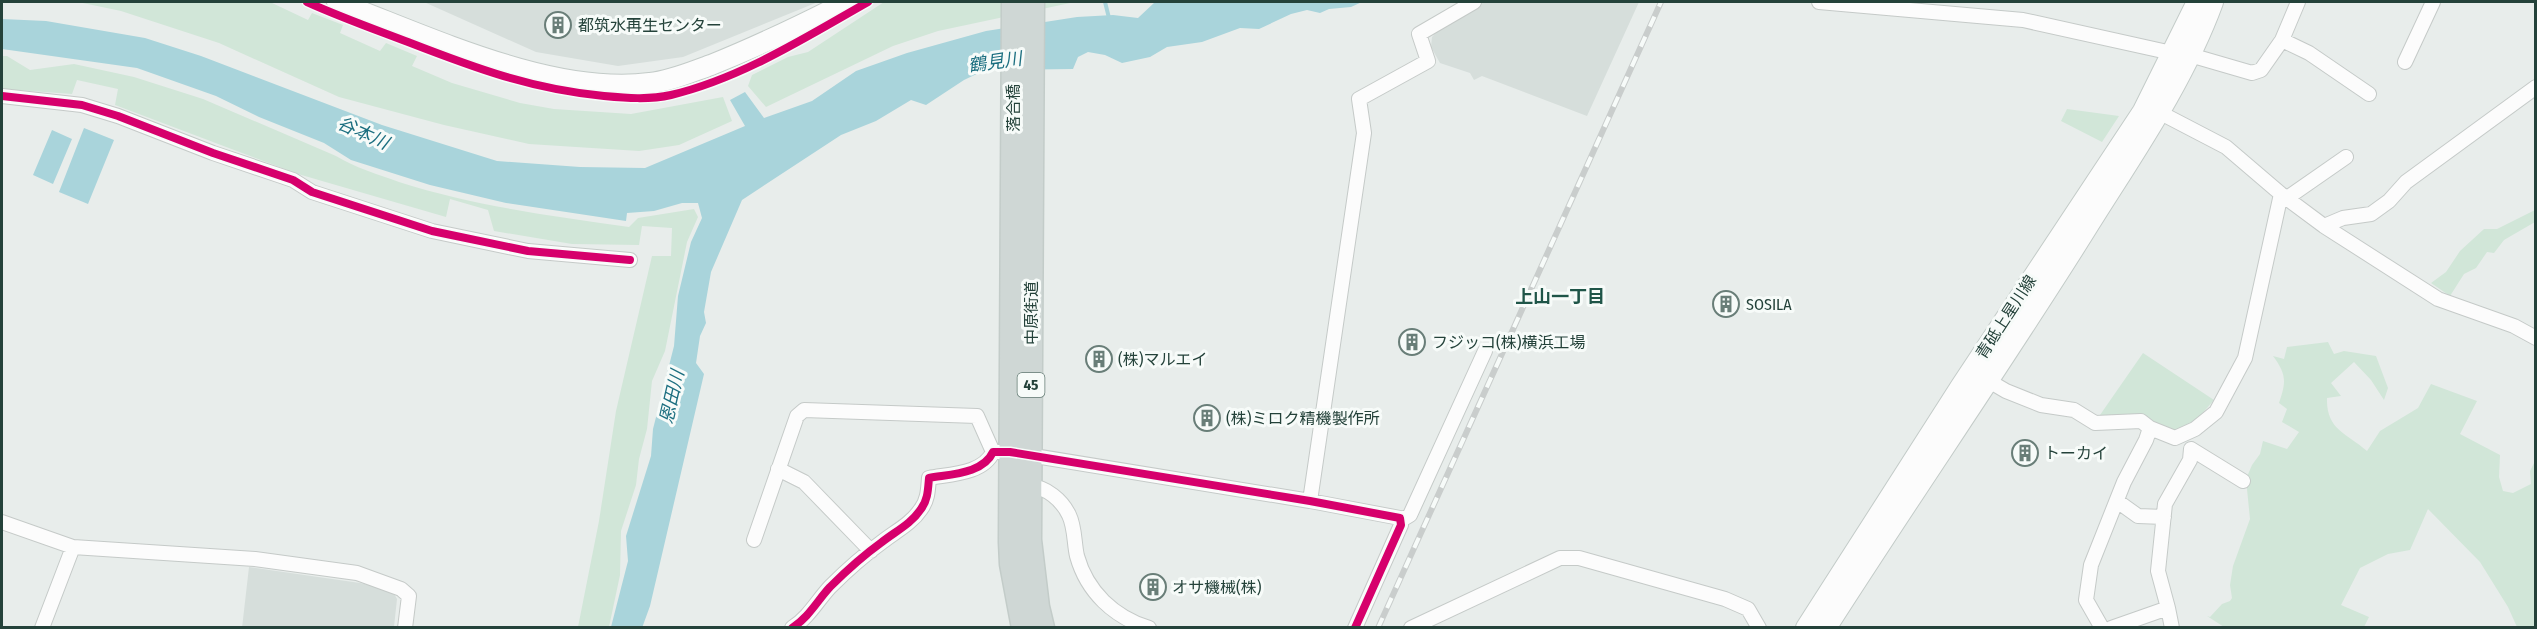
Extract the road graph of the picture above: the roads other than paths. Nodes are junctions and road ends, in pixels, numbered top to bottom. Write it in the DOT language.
graph roads {
  1 [pos="337,2"];
  2 [pos="847,2"];
  3 [pos="1013,2"];
  4 [pos="1033,2"];
  5 [pos="1474,2"];
  6 [pos="1819,2"];
  7 [pos="2197,2"];
  8 [pos="2213,2"];
  9 [pos="2298,2"];
  10 [pos="2433,2"];
  11 [pos="2282,40"];
  12 [pos="2181,54"];
  13 [pos="2405,62"];
  14 [pos="2535,87"];
  15 [pos="2369,94"];
  16 [pos="2,96"];
  17 [pos="2153,109"];
  18 [pos="1022,143"];
  19 [pos="2346,157"];
  20 [pos="2284,196"];
  21 [pos="2324,226"];
  22 [pos="630,260"];
  23 [pos="2535,338"];
  24 [pos="1485,351"];
  25 [pos="1978,376"];
  26 [pos="2150,428"];
  27 [pos="2175,438"];
  28 [pos="2191,449"];
  29 [pos="1011,453"];
  30 [pos="778,469"];
  31 [pos="2243,480"];
  32 [pos="1030,486"];
  33 [pos="1310,501"];
  34 [pos="2117,501"];
  35 [pos="2164,517"];
  36 [pos="1400,520"];
  37 [pos="2,522"];
  38 [pos="754,540"];
  39 [pos="74,547"];
  40 [pos="871,551"];
  41 [pos="2168,608"];
  42 [pos="42,627"];
  43 [pos="405,627"];
  44 [pos="792,627"];
  45 [pos="1023,627"];
  46 [pos="1043,627"];
  47 [pos="1149,627"];
  48 [pos="1355,627"];
  49 [pos="1411,627"];
  50 [pos="1759,627"];
  51 [pos="1806,627"];
  52 [pos="1826,627"];
  53 [pos="2102,627"];
  54 [pos="2111,627"];
  55 [pos="2172,627"];
  1 -- 2 [label="main road"];
  3 -- 18 [label="main road, 落合橋 / 45"];
  4 -- 18 [label="main road, 落合橋 / 45"];
  5 -- 33 [label="street"];
  6 -- 12 [label="street"];
  7 -- 12 [label="main road, 青砥上星川線"];
  8 -- 12 [label="main road, 青砥上星川線"];
  9 -- 11 [label="street"];
  10 -- 13 [label="street"];
  11 -- 12 [label="street"];
  11 -- 15 [label="street"];
  12 -- 17 [label="main road, 青砥上星川線"];
  14 -- 21 [label="street"];
  16 -- 22 [label="street"];
  17 -- 20 [label="street"];
  17 -- 25 [label="main road, 青砥上星川線"];
  18 -- 29 [label="main road, 中原街道 / 45"];
  19 -- 20 [label="street"];
  20 -- 21 [label="street"];
  20 -- 27 [label="street"];
  21 -- 23 [label="street"];
  24 -- 36 [label="street"];
  25 -- 26 [label="street"];
  25 -- 51 [label="main road, 青砥上星川線"];
  25 -- 52 [label="main road, 青砥上星川線"];
  26 -- 27 [label="street"];
  26 -- 34 [label="street"];
  27 -- 28 [label="street"];
  28 -- 31 [label="street"];
  28 -- 35 [label="street"];
  29 -- 30 [label="street"];
  29 -- 32 [label="main road, 中原街道 / 45"];
  29 -- 33 [label="street"];
  29 -- 40 [label="street"];
  29 -- 45 [label="main road, 中原街道 / 45"];
  30 -- 38 [label="street"];
  30 -- 40 [label="street"];
  32 -- 46 [label="main road, 中原街道 / 45"];
  32 -- 47 [label="street"];
  33 -- 36 [label="street"];
  34 -- 35 [label="street"];
  34 -- 53 [label="street"];
  35 -- 41 [label="street"];
  36 -- 48 [label="street"];
  37 -- 39 [label="street"];
  39 -- 42 [label="street"];
  39 -- 43 [label="street"];
  40 -- 44 [label="street"];
  41 -- 54 [label="street"];
  41 -- 55 [label="street"];
  49 -- 50 [label="street"];
}
